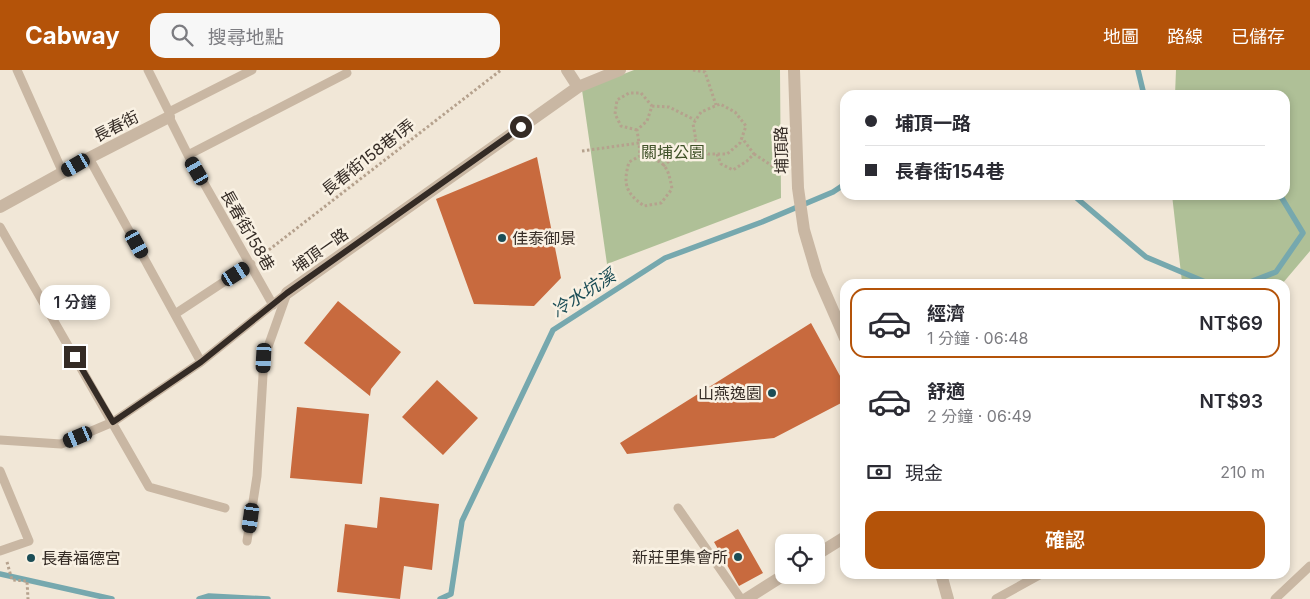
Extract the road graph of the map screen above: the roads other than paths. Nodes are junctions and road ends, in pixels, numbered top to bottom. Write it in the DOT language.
graph roads {
  1 [pos="17,70"];
  2 [pos="148,70"];
  3 [pos="252,70"];
  4 [pos="567,70"];
  5 [pos="620,70"];
  6 [pos="794,70"];
  7 [pos="347,73"];
  8 [pos="578,87"];
  9 [pos="169,115"];
  10 [pos="188,155"];
  11 [pos="90,158"];
  12 [pos="63,173"];
  13 [pos="0,207"];
  14 [pos="0,227"];
  15 [pos="251,264"];
  16 [pos="287,293"];
  17 [pos="274,305"];
  18 [pos="175,314"];
  19 [pos="840,327"];
  20 [pos="201,362"];
  21 [pos="113,422"];
  22 [pos="0,440"];
  23 [pos="0,470"];
  24 [pos="225,508"];
  25 [pos="678,508"];
  26 [pos="840,540"];
  27 [pos="248,541"];
  28 [pos="825,549"];
  29 [pos="0,552"];
  30 [pos="1310,566"];
  31 [pos="942,579"];
  32 [pos="1033,579"];
  33 [pos="775,581"];
  34 [pos="741,599"];
  35 [pos="746,599"];
  36 [pos="948,599"];
  37 [pos="996,599"];
  38 [pos="1275,599"];
  1 -- 12 [label="lane"];
  2 -- 9 [label="lane, 長春街158巷"];
  3 -- 9 [label="lane"];
  4 -- 8 [label="street"];
  5 -- 8 [label="street, 埔頂一路"];
  6 -- 19 [label="street, 埔頂路"];
  7 -- 10 [label="lane"];
  8 -- 16 [label="street, 埔頂一路"];
  9 -- 10 [label="lane, 長春街158巷"];
  9 -- 11 [label="street, 長春街"];
  10 -- 15 [label="lane, 長春街158巷"];
  11 -- 12 [label="street, 長春街"];
  11 -- 18 [label="lane"];
  12 -- 13 [label="street, 長春街"];
  14 -- 21 [label="lane"];
  15 -- 17 [label="lane, 長春街158巷"];
  15 -- 18 [label="lane"];
  16 -- 17 [label="lane"];
  16 -- 27 [label="lane, 埔頂一路"];
  17 -- 20 [label="lane"];
  18 -- 20 [label="lane"];
  20 -- 21 [label="lane"];
  21 -- 22 [label="lane"];
  21 -- 24 [label="lane"];
  23 -- 29 [label="lane"];
  25 -- 34 [label="lane"];
  26 -- 28 [label="street"];
  30 -- 38 [label="lane"];
  31 -- 36 [label="street"];
  32 -- 37 [label="lane"];
  33 -- 35 [label="street"];
}
